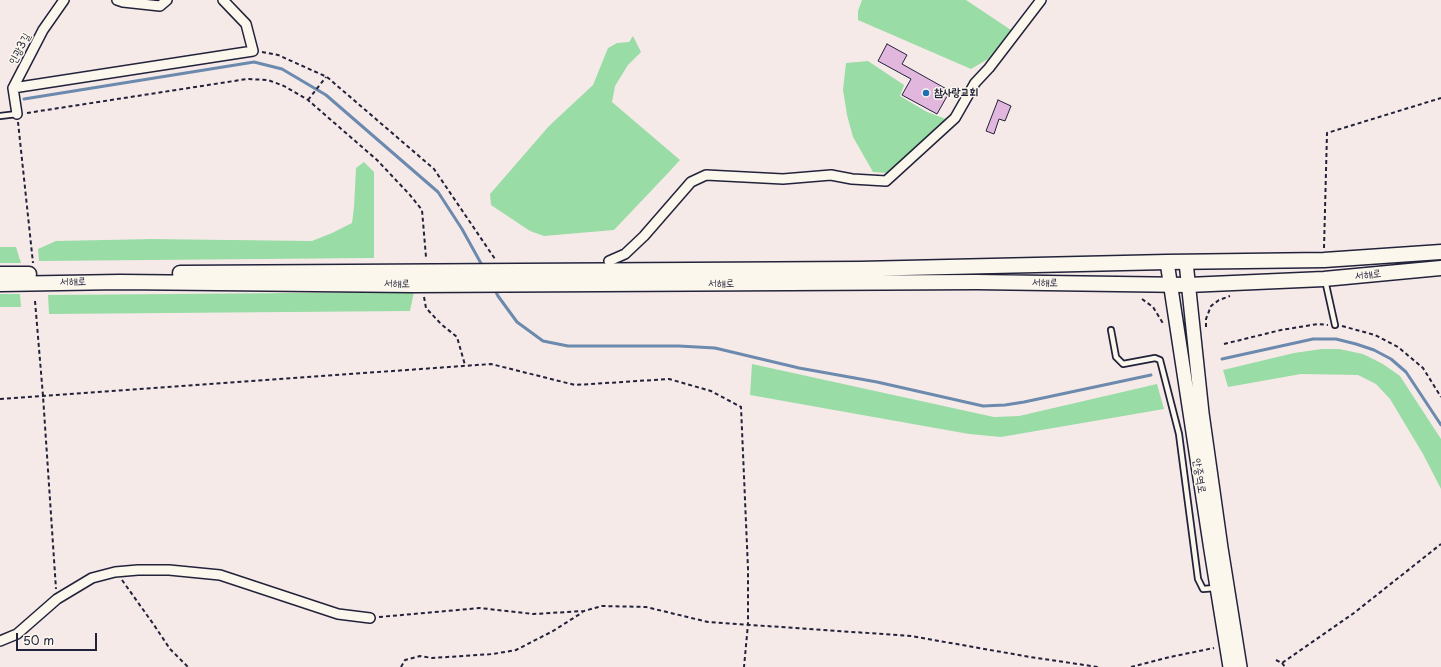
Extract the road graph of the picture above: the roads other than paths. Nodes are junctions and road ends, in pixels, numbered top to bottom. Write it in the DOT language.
graph roads {
  1 [pos="64,0"];
  2 [pos="117,0"];
  3 [pos="167,0"];
  4 [pos="223,0"];
  5 [pos="1041,0"];
  6 [pos="13,88"];
  7 [pos="17,114"];
  8 [pos="0,116"];
  9 [pos="1441,252"];
  10 [pos="609,261"];
  11 [pos="1167,262"];
  12 [pos="1186,262"];
  13 [pos="1441,268"];
  14 [pos="501,272"];
  15 [pos="0,274"];
  16 [pos="1324,279"];
  17 [pos="0,284"];
  18 [pos="1170,285"];
  19 [pos="1188,285"];
  20 [pos="1335,325"];
  21 [pos="1111,330"];
  22 [pos="1217,588"];
  23 [pos="370,618"];
  24 [pos="0,640"];
  25 [pos="1230,667"];
  26 [pos="1240,667"];
  1 -- 6 [label="street, 인광3길"];
  2 -- 3 [label="street"];
  4 -- 6 [label="street"];
  5 -- 10 [label="street"];
  6 -- 7 [label="street"];
  7 -- 8 [label="lane"];
  9 -- 12 [label="main road, 서해로"];
  11 -- 12 [label="main road, 서해로"];
  11 -- 14 [label="main road, 서해로"];
  11 -- 18 [label="street, 안중역로"];
  12 -- 19 [label="street"];
  13 -- 16 [label="main road, 서해로"];
  14 -- 15 [label="main road, 서해로"];
  14 -- 17 [label="main road, 서해로"];
  14 -- 18 [label="main road, 서해로"];
  16 -- 19 [label="main road, 서해로"];
  16 -- 20 [label="lane"];
  18 -- 19 [label="main road, 서해로"];
  18 -- 22 [label="street, 안중역로"];
  19 -- 26 [label="street"];
  21 -- 22 [label="lane"];
  22 -- 25 [label="street, 안중역로"];
  23 -- 24 [label="street"];
}
